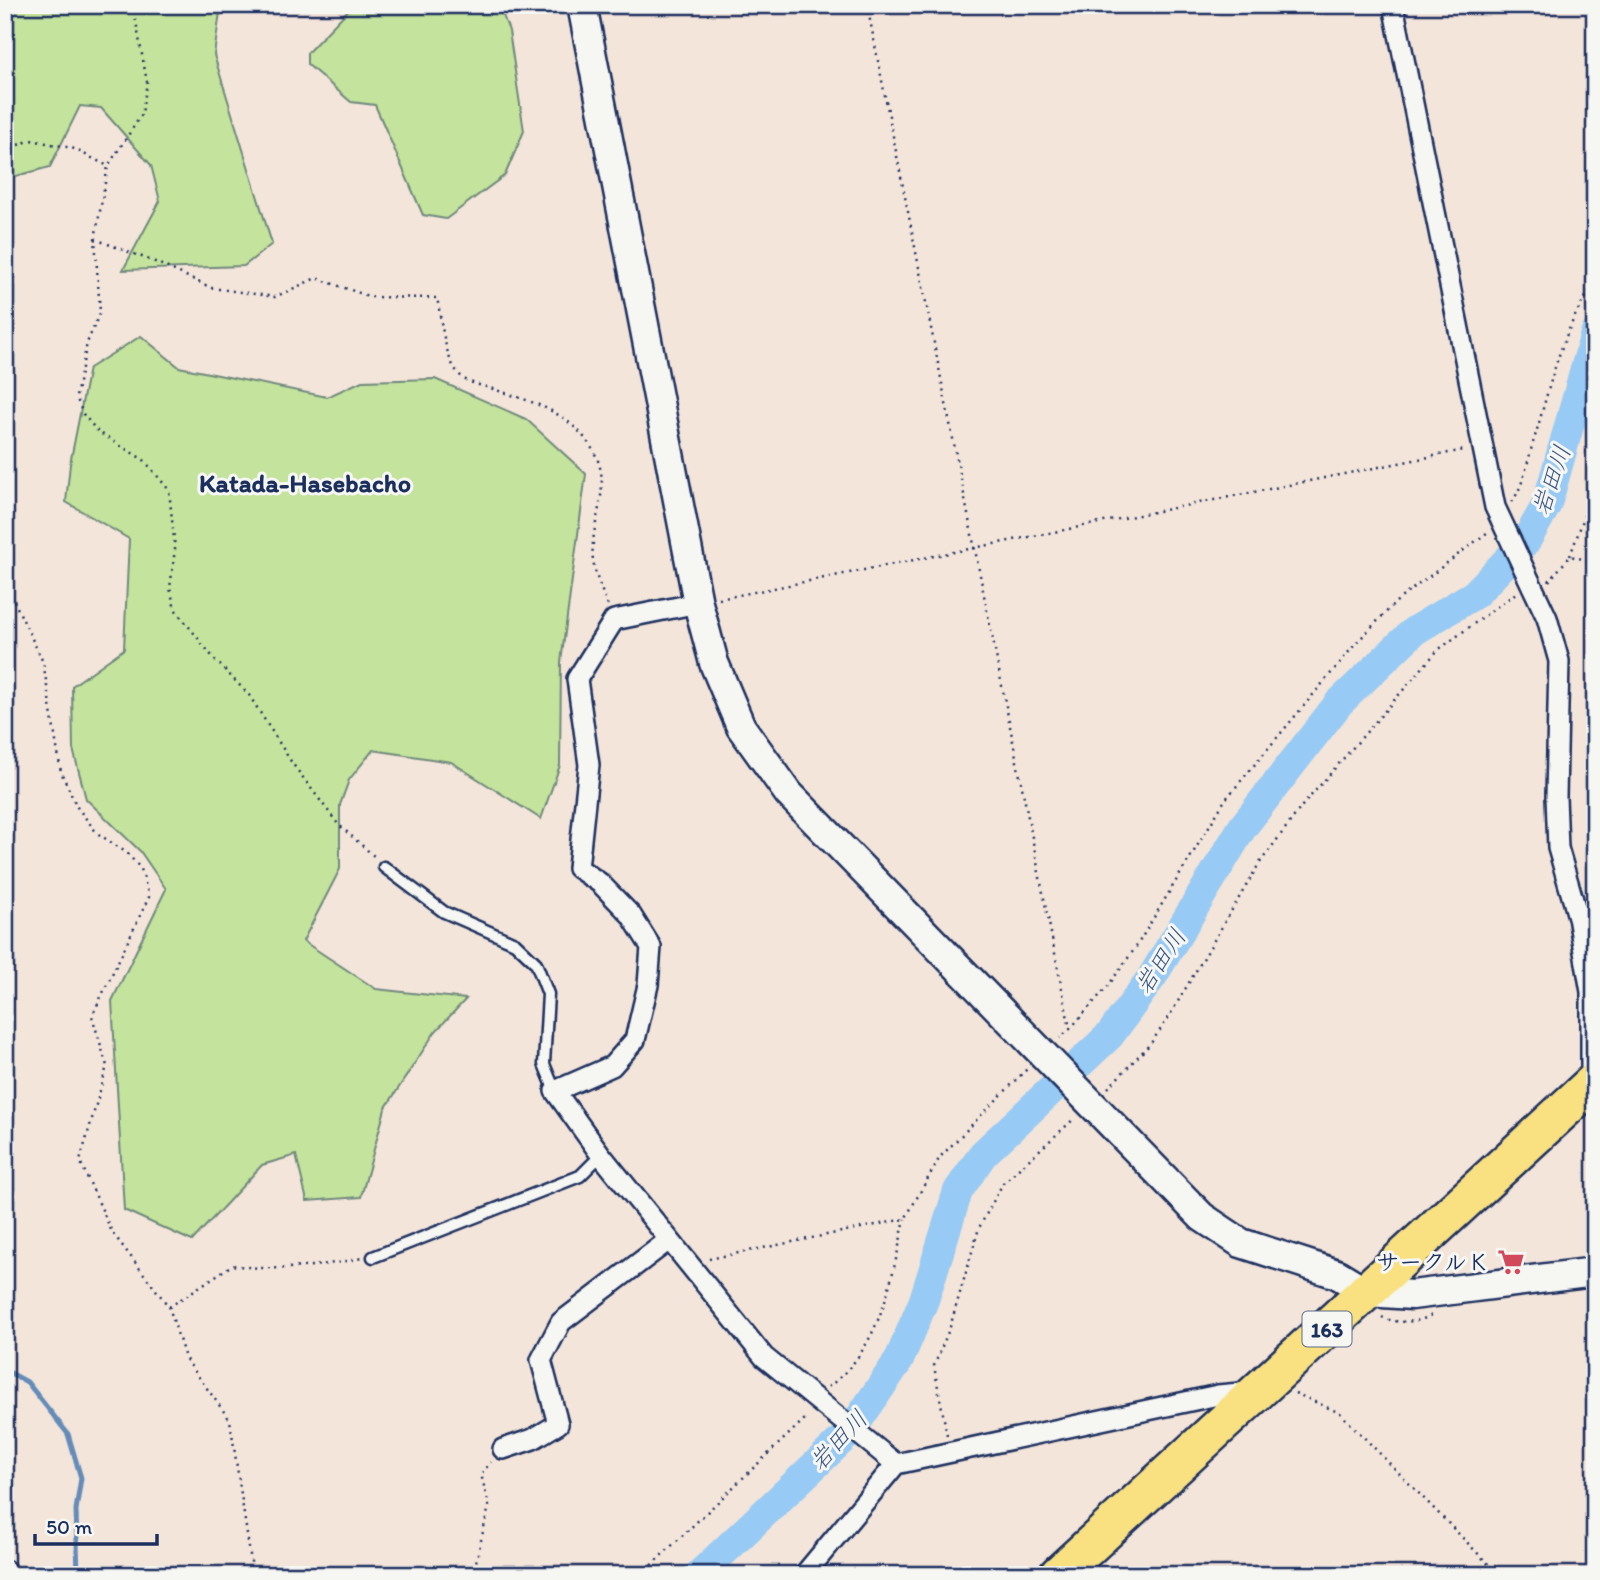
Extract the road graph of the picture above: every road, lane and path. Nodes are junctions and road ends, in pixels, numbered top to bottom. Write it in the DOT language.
graph roads {
  1 [pos="133,5"];
  2 [pos="582,5"];
  3 [pos="867,5"];
  4 [pos="1393,5"];
  5 [pos="5,150"];
  6 [pos="108,166"];
  7 [pos="94,239"];
  8 [pos="1595,284"];
  9 [pos="1483,446"];
  10 [pos="1595,487"];
  11 [pos="1502,523"];
  12 [pos="974,547"];
  13 [pos="1570,556"];
  14 [pos="1595,562"];
  15 [pos="5,582"];
  16 [pos="1530,583"];
  17 [pos="698,603"];
  18 [pos="614,620"];
  19 [pos="384,867"];
  20 [pos="1070,1029"];
  21 [pos="1043,1053"];
  22 [pos="1595,1075"];
  23 [pos="1595,1081"];
  24 [pos="555,1091"];
  25 [pos="1093,1106"];
  26 [pos="601,1155"];
  27 [pos="905,1219"];
  28 [pos="669,1240"];
  29 [pos="373,1256"];
  30 [pos="689,1263"];
  31 [pos="1595,1272"];
  32 [pos="1372,1303"];
  33 [pos="169,1307"];
  34 [pos="1439,1310"];
  35 [pos="1265,1386"];
  36 [pos="815,1402"];
  37 [pos="503,1449"];
  38 [pos="949,1451"];
  39 [pos="896,1464"];
  40 [pos="253,1575"];
  41 [pos="473,1575"];
  42 [pos="641,1575"];
  43 [pos="804,1575"];
  44 [pos="1058,1575"];
  45 [pos="1499,1575"];
  1 -- 6 [label="path"];
  2 -- 17 [label="street"];
  3 -- 12 [label="path"];
  4 -- 9 [label="street"];
  5 -- 6 [label="path"];
  6 -- 7 [label="path"];
  7 -- 18 [label="path"];
  7 -- 19 [label="path"];
  8 -- 11 [label="path"];
  9 -- 11 [label="street"];
  9 -- 12 [label="path"];
  10 -- 13 [label="path"];
  11 -- 16 [label="street"];
  11 -- 20 [label="path"];
  12 -- 17 [label="path"];
  12 -- 20 [label="path"];
  13 -- 14 [label="path"];
  13 -- 16 [label="path"];
  15 -- 33 [label="path"];
  16 -- 22 [label="street"];
  16 -- 25 [label="path"];
  17 -- 18 [label="street"];
  17 -- 21 [label="street"];
  18 -- 24 [label="street"];
  19 -- 24 [label="lane"];
  20 -- 21 [label="path"];
  21 -- 25 [label="street"];
  21 -- 27 [label="path"];
  23 -- 32 [label="highway, 163"];
  24 -- 26 [label="street"];
  25 -- 32 [label="street"];
  25 -- 38 [label="path"];
  26 -- 28 [label="street"];
  26 -- 29 [label="lane"];
  27 -- 30 [label="path"];
  27 -- 36 [label="path"];
  28 -- 30 [label="street"];
  28 -- 37 [label="street"];
  29 -- 33 [label="path"];
  30 -- 36 [label="street"];
  31 -- 32 [label="street"];
  32 -- 34 [label="path"];
  32 -- 35 [label="highway, 163"];
  33 -- 40 [label="path"];
  35 -- 38 [label="street"];
  35 -- 44 [label="highway, 163"];
  35 -- 45 [label="path"];
  36 -- 39 [label="street"];
  36 -- 42 [label="path"];
  37 -- 41 [label="path"];
  38 -- 39 [label="street"];
  39 -- 43 [label="street"];
}
